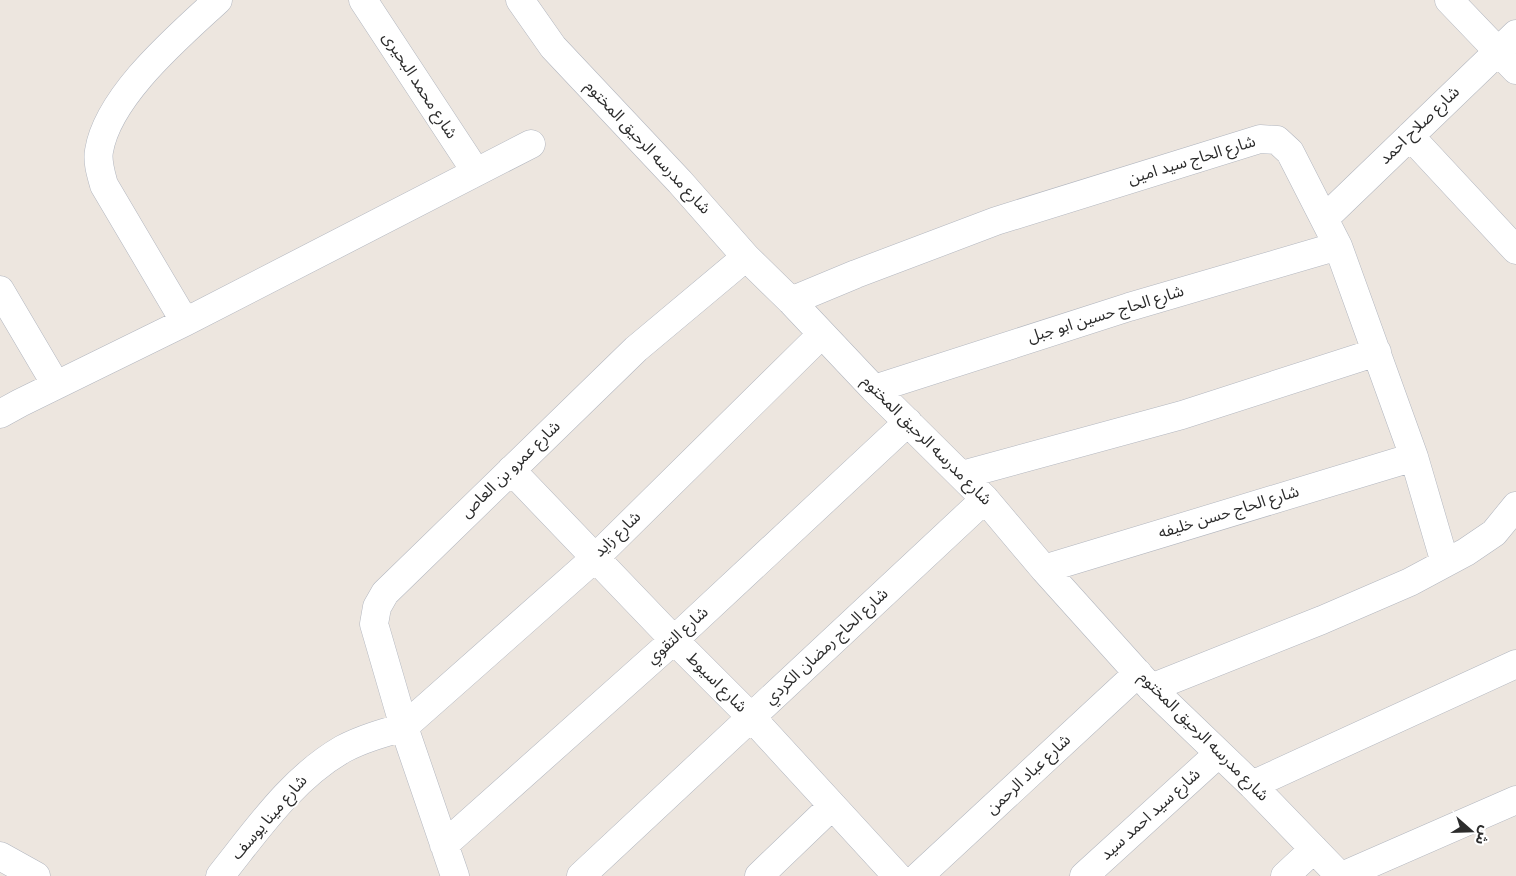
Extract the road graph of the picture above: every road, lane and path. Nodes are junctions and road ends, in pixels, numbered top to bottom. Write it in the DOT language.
graph roads {
  1 [pos="218,0"];
  2 [pos="362,0"];
  3 [pos="520,0"];
  4 [pos="1449,0"];
  5 [pos="1510,52"];
  6 [pos="1410,136"];
  7 [pos="530,144"];
  8 [pos="476,172"];
  9 [pos="1325,218"];
  10 [pos="1338,246"];
  11 [pos="1516,250"];
  12 [pos="746,257"];
  13 [pos="0,290"];
  14 [pos="791,301"];
  15 [pos="185,322"];
  16 [pos="822,334"];
  17 [pos="1377,352"];
  18 [pos="56,385"];
  19 [pos="874,389"];
  20 [pos="0,414"];
  21 [pos="908,422"];
  22 [pos="1414,457"];
  23 [pos="511,470"];
  24 [pos="962,475"];
  25 [pos="985,500"];
  26 [pos="1516,506"];
  27 [pos="594,558"];
  28 [pos="1445,563"];
  29 [pos="1044,569"];
  30 [pos="674,640"];
  31 [pos="1516,664"];
  32 [pos="1144,681"];
  33 [pos="752,718"];
  34 [pos="404,726"];
  35 [pos="1218,754"];
  36 [pos="1252,785"];
  37 [pos="1516,800"];
  38 [pos="832,806"];
  39 [pos="444,845"];
  40 [pos="1314,849"];
  41 [pos="0,856"];
  42 [pos="36,876"];
  43 [pos="220,876"];
  44 [pos="454,876"];
  45 [pos="581,876"];
  46 [pos="759,876"];
  47 [pos="898,876"];
  48 [pos="919,876"];
  49 [pos="1084,876"];
  50 [pos="1285,876"];
  51 [pos="1341,876"];
  1 -- 15 [label="street"];
  2 -- 8 [label="street, شارع محمد البحيرى"];
  3 -- 12 [label="street, شارع مدرسه الرحيق المختوم"];
  4 -- 5 [label="street"];
  5 -- 6 [label="street, شارع صلاح احمد"];
  6 -- 9 [label="street, شارع صلاح احمد"];
  6 -- 11 [label="street"];
  7 -- 8 [label="street"];
  8 -- 15 [label="street"];
  9 -- 10 [label="street, شارع الحاج سيد امين"];
  9 -- 14 [label="street, شارع الحاج سيد امين"];
  10 -- 17 [label="street, شارع الحاج سيد امين"];
  10 -- 19 [label="street, شارع الحاج حسين ابو جبل"];
  12 -- 14 [label="street, شارع مدرسه الرحيق المختوم"];
  12 -- 23 [label="street, شارع عمرو بن العاص"];
  13 -- 18 [label="street"];
  14 -- 16 [label="street, شارع مدرسه الرحيق المختوم"];
  15 -- 18 [label="street"];
  16 -- 19 [label="street, شارع مدرسه الرحيق المختوم"];
  16 -- 27 [label="street, شارع زايد"];
  17 -- 22 [label="street, شارع الحاج سيد امين"];
  17 -- 24 [label="street"];
  18 -- 20 [label="street"];
  19 -- 21 [label="street, شارع مدرسه الرحيق المختوم"];
  21 -- 24 [label="street, شارع مدرسه الرحيق المختوم"];
  21 -- 30 [label="street, شارع التقوي"];
  22 -- 28 [label="street, شارع الحاج سيد امين"];
  22 -- 29 [label="street, شارع الحاج حسن خليفه"];
  23 -- 27 [label="street, شارع اسيوط"];
  23 -- 34 [label="street, شارع عمرو بن العاص"];
  24 -- 25 [label="street, شارع مدرسه الرحيق المختوم"];
  25 -- 29 [label="street, شارع مدرسه الرحيق المختوم"];
  25 -- 33 [label="street, شارع الحاج رمضان الكردي"];
  26 -- 28 [label="street"];
  27 -- 30 [label="street, شارع اسيوط"];
  27 -- 34 [label="street, شارع زايد"];
  28 -- 32 [label="street"];
  29 -- 32 [label="street, شارع مدرسه الرحيق المختوم"];
  30 -- 33 [label="street, شارع اسيوط"];
  30 -- 39 [label="street, شارع التقوي"];
  31 -- 36 [label="street"];
  32 -- 35 [label="street, شارع مدرسه الرحيق المختوم"];
  32 -- 48 [label="street, شارع عباد الرحمن"];
  33 -- 38 [label="street, شارع اسيوط"];
  33 -- 45 [label="street, شارع الحاج رمضان الكردي"];
  34 -- 39 [label="street, شارع عمرو بن العاص"];
  34 -- 43 [label="street, شارع مينا يوسف"];
  35 -- 36 [label="street, شارع مدرسه الرحيق المختوم"];
  35 -- 49 [label="street, شارع سيد احمد سيد"];
  36 -- 40 [label="street, شارع مدرسه الرحيق المختوم"];
  37 -- 51 [label="street"];
  38 -- 46 [label="street"];
  38 -- 47 [label="street, شارع اسيوط"];
  39 -- 44 [label="street, شارع عمرو بن العاص"];
  40 -- 50 [label="street"];
  40 -- 51 [label="street, شارع مدرسه الرحيق المختوم"];
  41 -- 42 [label="street"];
}
